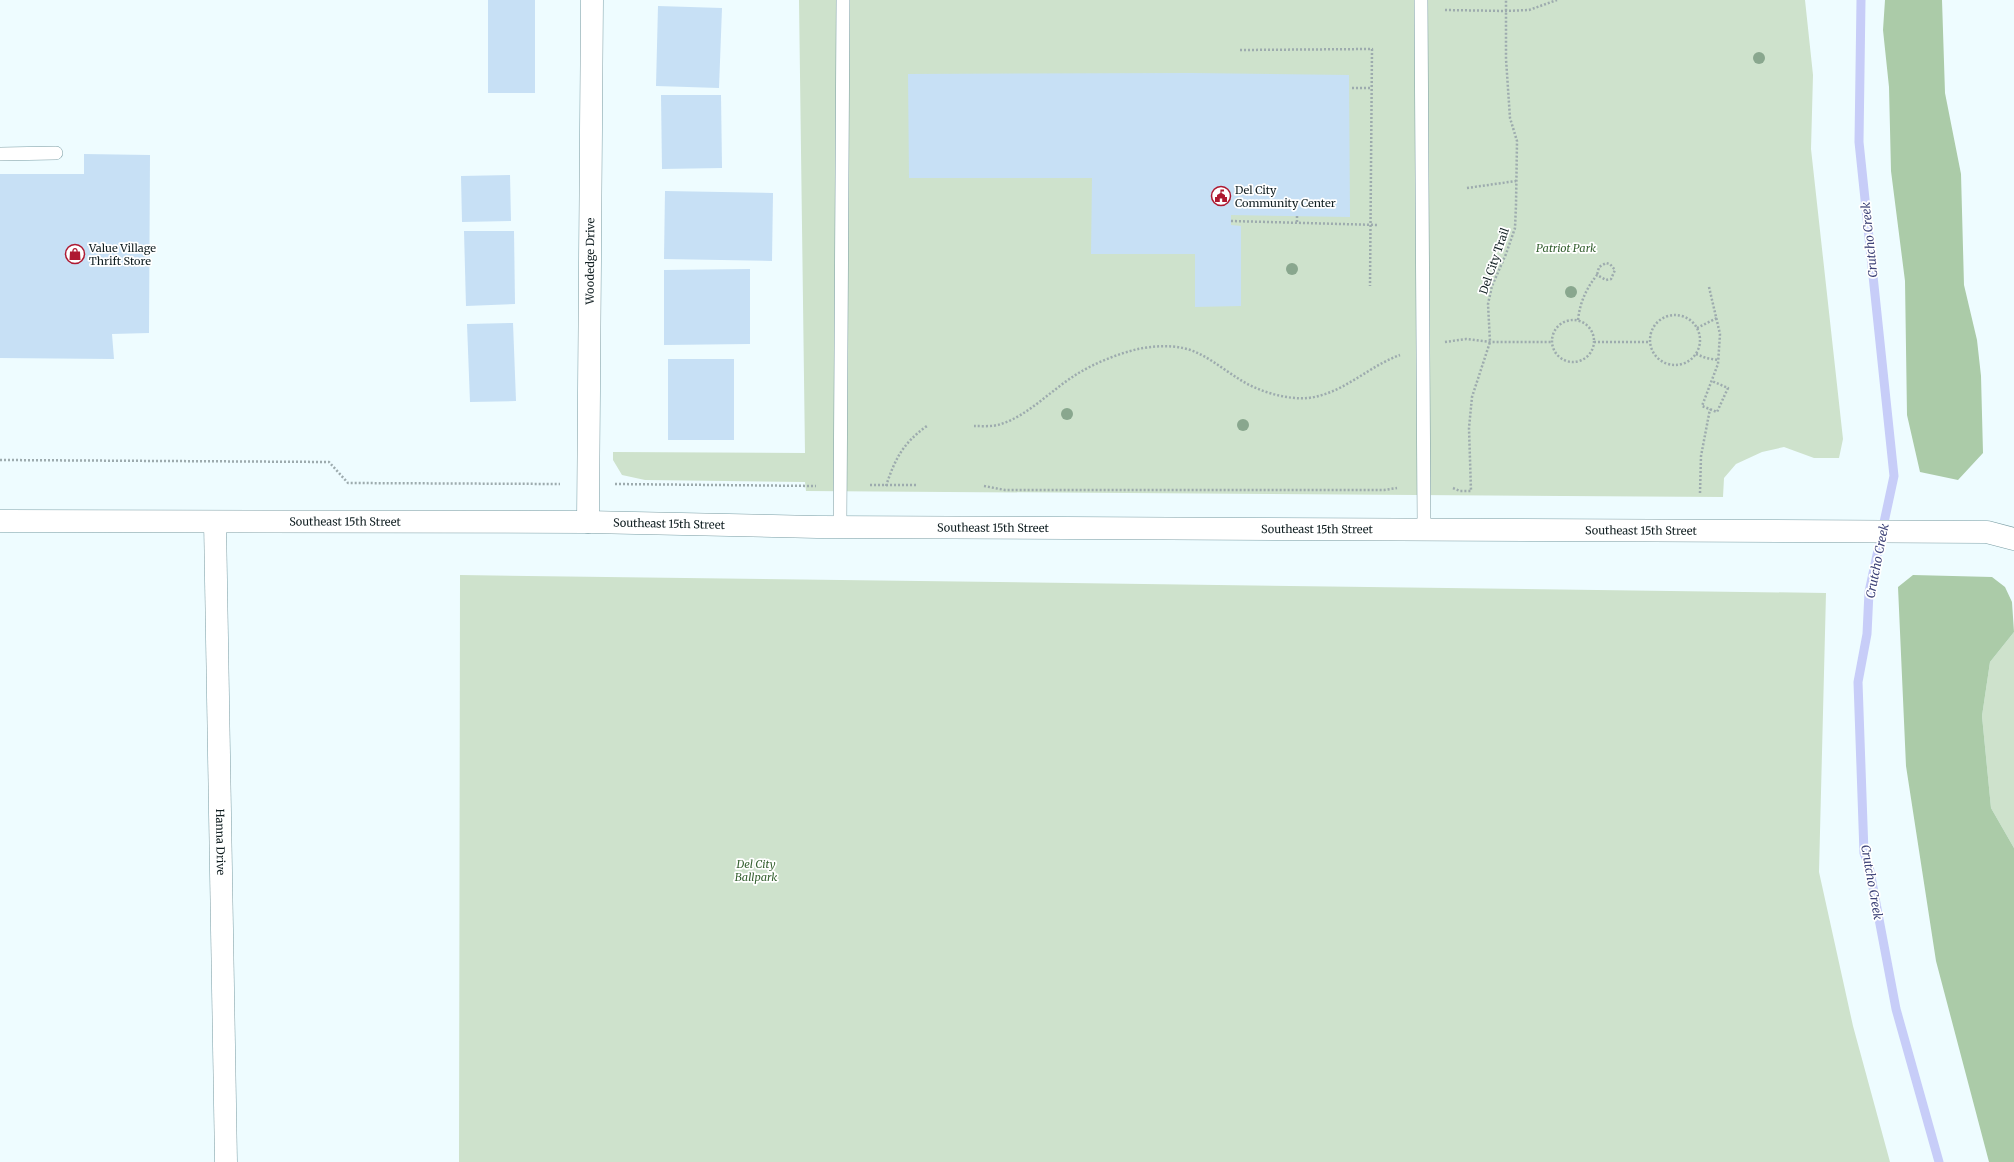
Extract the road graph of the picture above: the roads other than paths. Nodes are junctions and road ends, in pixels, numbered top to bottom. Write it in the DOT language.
graph roads {
  1 [pos="592,0"];
  2 [pos="844,0"];
  3 [pos="1421,5"];
  4 [pos="56,153"];
  5 [pos="0,154"];
  6 [pos="0,521"];
  7 [pos="214,522"];
  8 [pos="588,522"];
  9 [pos="2014,526"];
  10 [pos="840,527"];
  11 [pos="1424,529"];
  12 [pos="1987,532"];
  13 [pos="2014,539"];
  14 [pos="226,1162"];
  1 -- 8 [label="main road, Woodedge Drive"];
  2 -- 10 [label="lane"];
  3 -- 11 [label="lane"];
  4 -- 5 [label="lane"];
  6 -- 7 [label="main road, Southeast 15th Street"];
  7 -- 8 [label="main road, Southeast 15th Street"];
  7 -- 14 [label="main road, Hanna Drive"];
  8 -- 10 [label="main road, Southeast 15th Street"];
  9 -- 12 [label="main road, Southeast 15th Street"];
  10 -- 11 [label="main road, Southeast 15th Street"];
  11 -- 12 [label="main road, Southeast 15th Street"];
  12 -- 13 [label="main road, Southeast 15th Street"];
}
